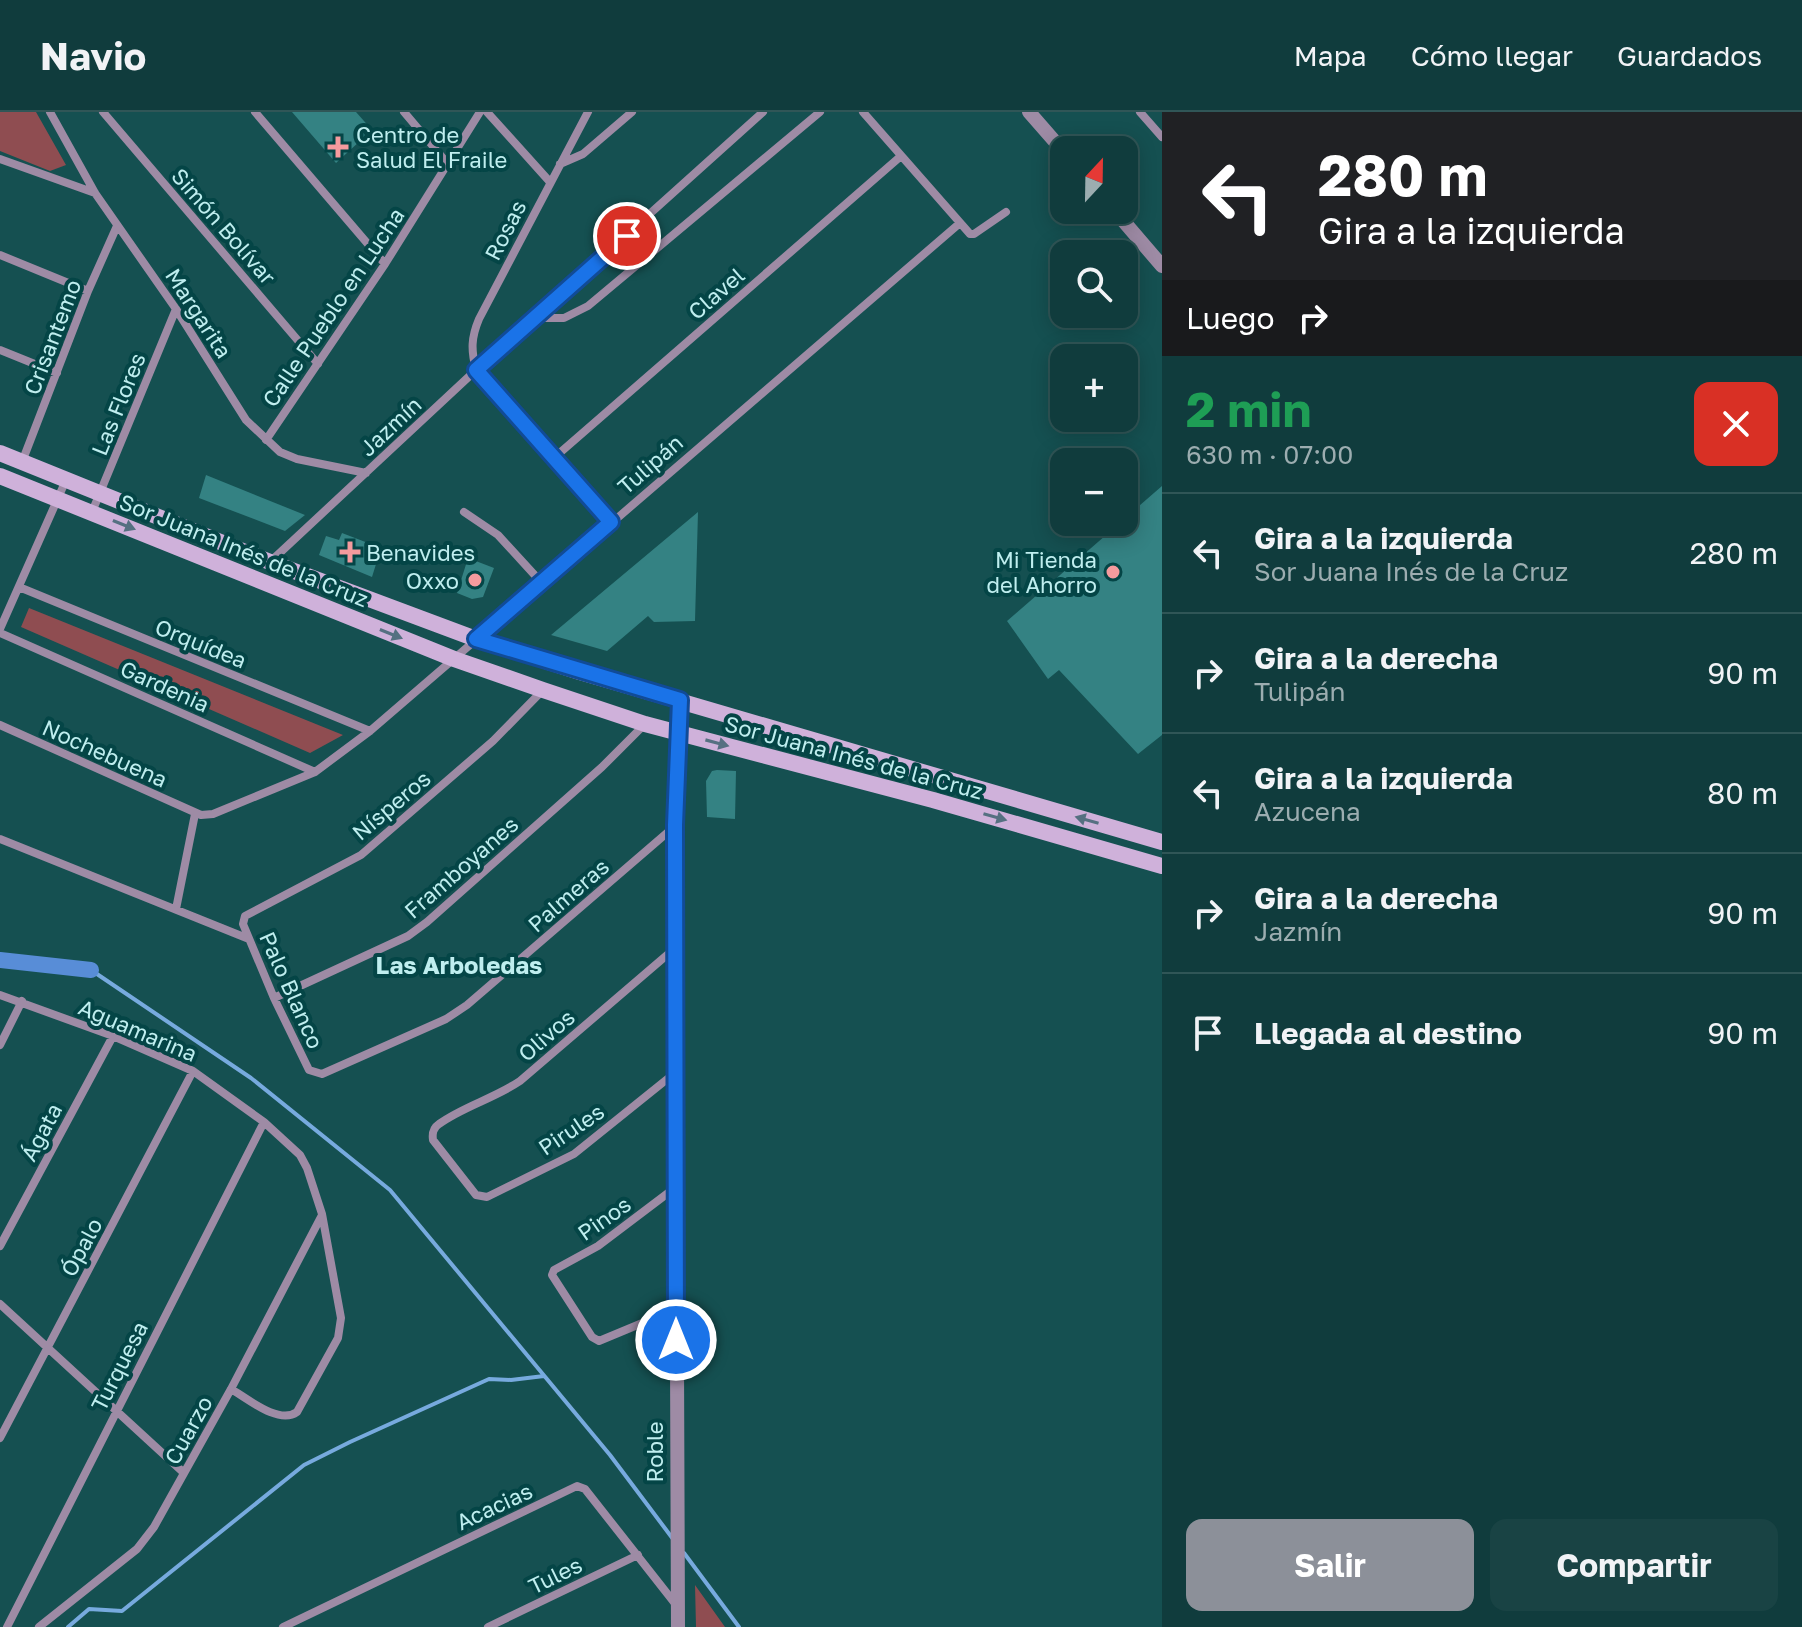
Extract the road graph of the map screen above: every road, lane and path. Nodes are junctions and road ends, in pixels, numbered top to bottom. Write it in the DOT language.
graph roads {
  1 [pos="63,112"];
  2 [pos="103,112"];
  3 [pos="255,112"];
  4 [pos="404,112"];
  5 [pos="480,112"];
  6 [pos="487,112"];
  7 [pos="588,112"];
  8 [pos="632,112"];
  9 [pos="763,112"];
  10 [pos="820,112"];
  11 [pos="863,112"];
  12 [pos="1029,112"];
  13 [pos="1140,112"];
  14 [pos="52,116"];
  15 [pos="1050,136"];
  16 [pos="1162,137"];
  17 [pos="901,156"];
  18 [pos="0,159"];
  19 [pos="448,164"];
  20 [pos="560,164"];
  21 [pos="550,182"];
  22 [pos="95,193"];
  23 [pos="1006,212"];
  24 [pos="960,223"];
  25 [pos="1126,224"];
  26 [pos="117,226"];
  27 [pos="0,255"];
  28 [pos="1161,263"];
  29 [pos="385,264"];
  30 [pos="88,291"];
  31 [pos="176,309"];
  32 [pos="536,318"];
  33 [pos="0,350"];
  34 [pos="318,364"];
  35 [pos="476,370"];
  36 [pos="57,373"];
  37 [pos="266,440"];
  38 [pos="0,453"];
  39 [pos="555,457"];
  40 [pos="22,462"];
  41 [pos="366,473"];
  42 [pos="0,476"];
  43 [pos="66,479"];
  44 [pos="101,493"];
  45 [pos="58,499"];
  46 [pos="92,512"];
  47 [pos="464,512"];
  48 [pos="611,522"];
  49 [pos="270,562"];
  50 [pos="541,582"];
  51 [pos="19,587"];
  52 [pos="350,592"];
  53 [pos="341,614"];
  54 [pos="0,631"];
  55 [pos="476,639"];
  56 [pos="454,659"];
  57 [pos="543,690"];
  58 [pos="680,700"];
  59 [pos="645,724"];
  60 [pos="0,725"];
  61 [pos="370,731"];
  62 [pos="679,733"];
  63 [pos="315,772"];
  64 [pos="195,814"];
  65 [pos="675,825"];
  66 [pos="0,839"];
  67 [pos="1162,842"];
  68 [pos="1162,866"];
  69 [pos="176,909"];
  70 [pos="243,919"];
  71 [pos="249,939"];
  72 [pos="676,947"];
  73 [pos="0,995"];
  74 [pos="274,998"];
  75 [pos="22,1001"];
  76 [pos="113,1036"];
  77 [pos="0,1045"];
  78 [pos="193,1071"];
  79 [pos="677,1072"];
  80 [pos="313,1073"];
  81 [pos="264,1122"];
  82 [pos="676,1187"];
  83 [pos="476,1195"];
  84 [pos="322,1214"];
  85 [pos="0,1246"];
  86 [pos="0,1304"];
  87 [pos="676,1309"];
  88 [pos="48,1349"];
  89 [pos="231,1389"];
  90 [pos="117,1410"];
  91 [pos="0,1438"];
  92 [pos="184,1473"];
  93 [pos="638,1555"];
  94 [pos="678,1607"];
  95 [pos="303,1617"];
  96 [pos="7,1627"];
  97 [pos="39,1627"];
  98 [pos="283,1627"];
  99 [pos="307,1627"];
  100 [pos="488,1627"];
  101 [pos="678,1627"];
  1 -- 14 [label="street"];
  2 -- 34 [label="street, Simón Bolívar"];
  3 -- 29 [label="street"];
  4 -- 19 [label="street"];
  5 -- 19 [label="street, Calle Pueblo en Lucha"];
  6 -- 21 [label="street"];
  7 -- 20 [label="street, Rosas"];
  8 -- 20 [label="street"];
  9 -- 32 [label="street, Jazmín"];
  10 -- 32 [label="street"];
  11 -- 17 [label="street"];
  12 -- 15 [label="street"];
  13 -- 16 [label="street"];
  14 -- 22 [label="street, Margarita"];
  17 -- 24 [label="street"];
  17 -- 39 [label="street, Clavel"];
  18 -- 22 [label="street"];
  19 -- 29 [label="street, Calle Pueblo en Lucha"];
  20 -- 21 [label="street, Rosas"];
  21 -- 35 [label="street, Rosas"];
  22 -- 26 [label="street, Margarita"];
  23 -- 24 [label="street"];
  24 -- 48 [label="street, Tulipán"];
  25 -- 28 [label="street"];
  26 -- 30 [label="street, Crisantemo"];
  26 -- 31 [label="street, Margarita"];
  27 -- 30 [label="street"];
  29 -- 34 [label="street, Calle Pueblo en Lucha"];
  30 -- 36 [label="street, Crisantemo"];
  31 -- 37 [label="street, Margarita"];
  31 -- 44 [label="street, Las Flores"];
  32 -- 35 [label="street, Jazmín"];
  33 -- 36 [label="street"];
  34 -- 37 [label="street, Calle Pueblo en Lucha"];
  35 -- 39 [label="street"];
  35 -- 41 [label="street, Jazmín"];
  36 -- 40 [label="street, Crisantemo"];
  37 -- 41 [label="street, Margarita"];
  38 -- 40 [label="main road, Sor Juana Inés de la Cruz"];
  39 -- 48 [label="street"];
  40 -- 43 [label="main road, Sor Juana Inés de la Cruz"];
  41 -- 49 [label="street, Jazmín"];
  42 -- 45 [label="main road, Sor Juana Inés de la Cruz"];
  43 -- 44 [label="main road, Sor Juana Inés de la Cruz"];
  43 -- 45 [label="street"];
  44 -- 46 [label="street, Las Flores"];
  44 -- 49 [label="main road, Sor Juana Inés de la Cruz"];
  45 -- 46 [label="main road, Sor Juana Inés de la Cruz"];
  45 -- 51 [label="street"];
  46 -- 53 [label="main road, Sor Juana Inés de la Cruz, one-way"];
  47 -- 50 [label="street"];
  48 -- 50 [label="street, Tulipán"];
  49 -- 52 [label="main road, Sor Juana Inés de la Cruz"];
  50 -- 55 [label="street, Tulipán"];
  51 -- 54 [label="street"];
  51 -- 61 [label="street, Orquídea"];
  52 -- 53 [label="main road"];
  52 -- 55 [label="main road, Sor Juana Inés de la Cruz"];
  53 -- 56 [label="main road, Sor Juana Inés de la Cruz, one-way"];
  54 -- 63 [label="street, Gardenia"];
  55 -- 56 [label="street, Tulipán"];
  55 -- 58 [label="main road, Sor Juana Inés de la Cruz"];
  56 -- 57 [label="main road, Sor Juana Inés de la Cruz"];
  56 -- 61 [label="street, Tulipán"];
  57 -- 59 [label="main road, Sor Juana Inés de la Cruz"];
  57 -- 70 [label="street, Nísperos"];
  58 -- 62 [label="street, Roble"];
  67 -- 58 [label="main road, Sor Juana Inés de la Cruz, one-way"];
  59 -- 62 [label="main road, Sor Juana Inés de la Cruz"];
  59 -- 74 [label="street, Framboyanes"];
  60 -- 64 [label="street, Nochebuena"];
  61 -- 63 [label="street, Tulipán"];
  62 -- 65 [label="street, Roble"];
  62 -- 68 [label="main road, Sor Juana Inés de la Cruz, one-way"];
  63 -- 64 [label="street, Tulipán"];
  64 -- 69 [label="street"];
  65 -- 72 [label="street, Roble"];
  65 -- 80 [label="street, Palmeras"];
  66 -- 69 [label="street"];
  69 -- 71 [label="street"];
  70 -- 71 [label="street, Palo Blanco"];
  71 -- 74 [label="street, Palo Blanco"];
  72 -- 79 [label="street, Roble"];
  72 -- 83 [label="street, Olivos"];
  73 -- 75 [label="street, Aguamarina"];
  74 -- 80 [label="street, Palo Blanco"];
  75 -- 76 [label="street, Aguamarina"];
  75 -- 77 [label="street"];
  76 -- 78 [label="street, Aguamarina"];
  76 -- 85 [label="street, Ágata"];
  78 -- 81 [label="street, Aguamarina"];
  78 -- 88 [label="street, Ópalo"];
  79 -- 82 [label="street, Roble"];
  79 -- 83 [label="street, Pirules"];
  81 -- 84 [label="street, Aguamarina"];
  81 -- 90 [label="street, Turquesa"];
  82 -- 87 [label="street, Roble"];
  82 -- 87 [label="street, Pinos"];
  84 -- 89 [label="street, Cuarzo"];
  84 -- 89 [label="street, Aguamarina"];
  86 -- 88 [label="street"];
  87 -- 94 [label="street, Roble"];
  88 -- 90 [label="street"];
  88 -- 91 [label="street, Ópalo"];
  89 -- 92 [label="street, Cuarzo"];
  90 -- 92 [label="street"];
  90 -- 96 [label="street, Turquesa"];
  92 -- 97 [label="street, Cuarzo"];
  93 -- 94 [label="street, Acacias"];
  93 -- 95 [label="street, Acacias"];
  93 -- 100 [label="street, Tules"];
  94 -- 101 [label="street, Roble"];
  95 -- 98 [label="street, Acacias"];
  95 -- 99 [label="street"];
}
